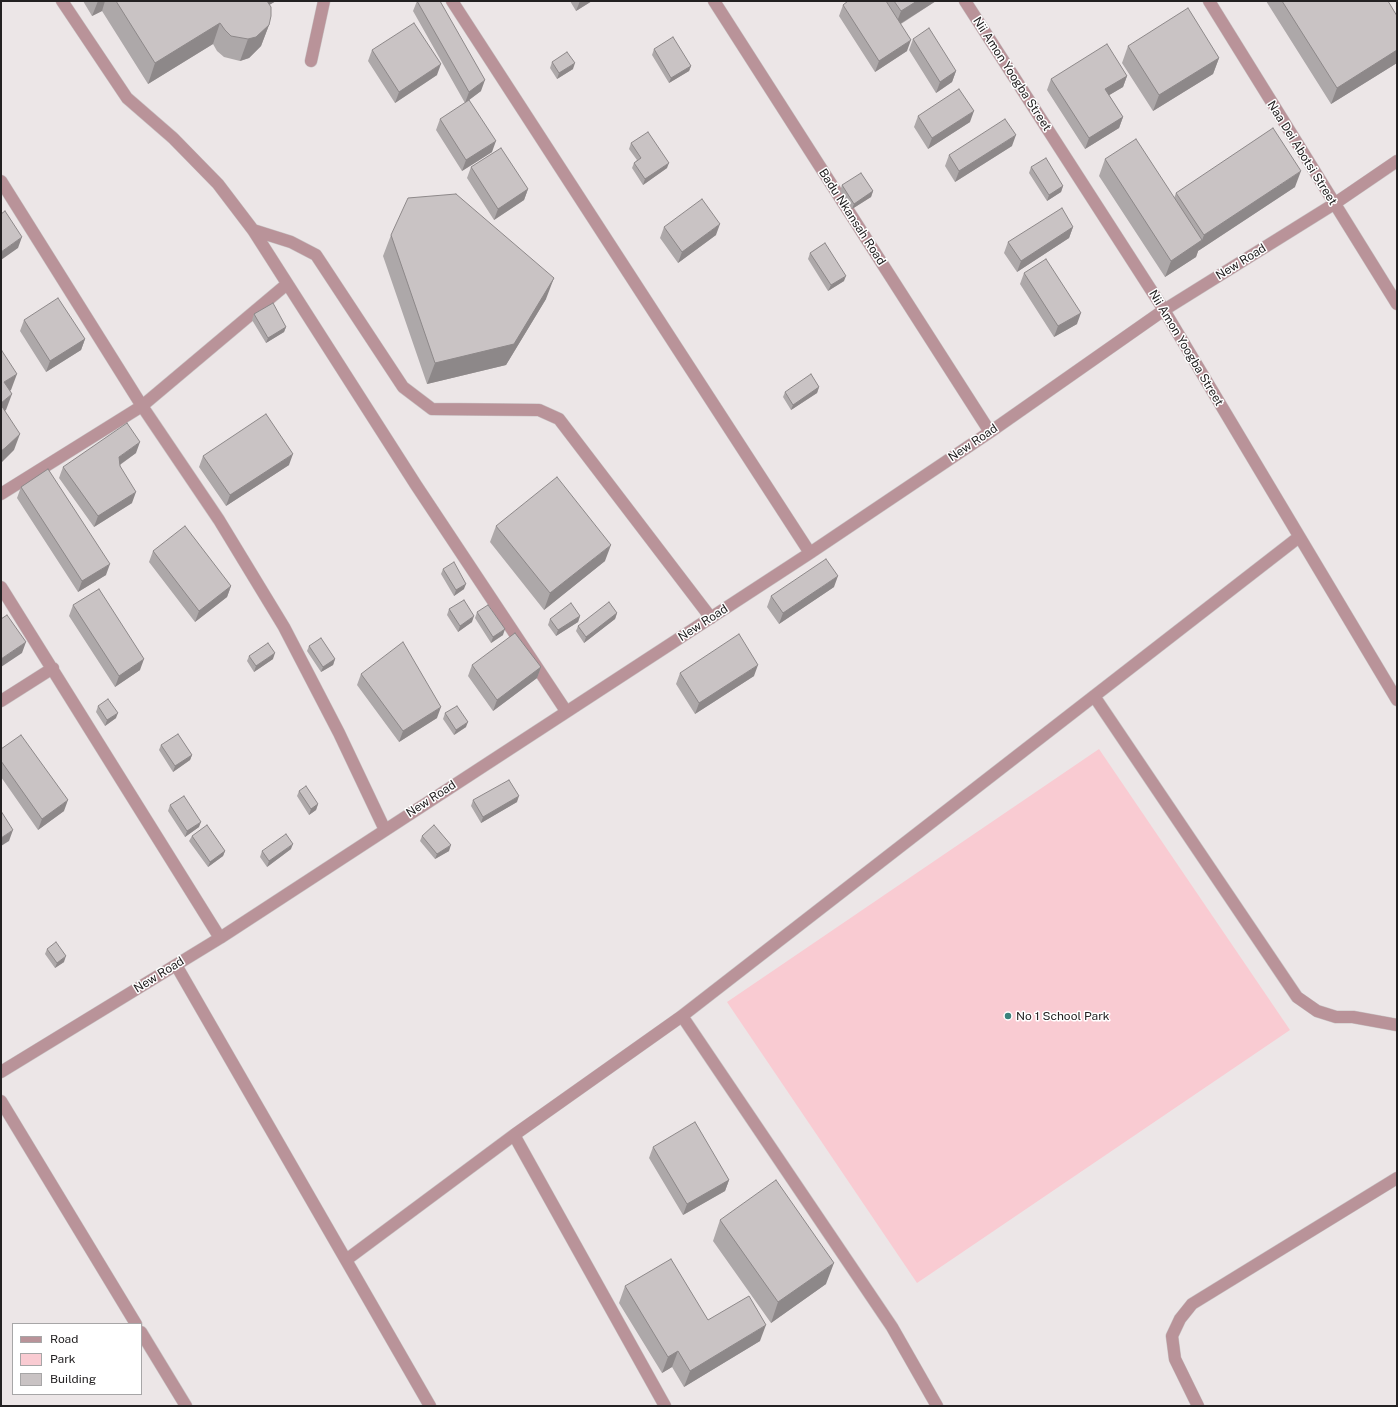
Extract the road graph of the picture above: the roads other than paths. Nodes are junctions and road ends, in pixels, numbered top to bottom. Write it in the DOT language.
graph roads {
  1 [pos="62,1"];
  2 [pos="324,1"];
  3 [pos="452,1"];
  4 [pos="714,1"];
  5 [pos="965,1"];
  6 [pos="1209,1"];
  7 [pos="311,61"];
  8 [pos="1397,161"];
  9 [pos="1,181"];
  10 [pos="1334,204"];
  11 [pos="253,230"];
  12 [pos="287,284"];
  13 [pos="1397,304"];
  14 [pos="1164,310"];
  15 [pos="142,406"];
  16 [pos="990,432"];
  17 [pos="1,494"];
  18 [pos="1299,537"];
  19 [pos="810,553"];
  20 [pos="1,587"];
  21 [pos="710,618"];
  22 [pos="53,668"];
  23 [pos="1094,696"];
  24 [pos="1397,700"];
  25 [pos="1,701"];
  26 [pos="566,711"];
  27 [pos="385,830"];
  28 [pos="220,938"];
  29 [pos="176,965"];
  30 [pos="682,1016"];
  31 [pos="1397,1025"];
  32 [pos="1,1072"];
  33 [pos="1,1101"];
  34 [pos="514,1135"];
  35 [pos="1397,1178"];
  36 [pos="346,1260"];
  37 [pos="135,1323"];
  38 [pos="142,1334"];
  39 [pos="186,1406"];
  40 [pos="430,1406"];
  41 [pos="665,1406"];
  42 [pos="937,1406"];
  43 [pos="1198,1406"];
  1 -- 11 [label="street"];
  2 -- 7 [label="street"];
  3 -- 19 [label="street"];
  4 -- 16 [label="street, Badu Nkansah Road"];
  5 -- 14 [label="street, Nii Amon Yoogba Street"];
  6 -- 10 [label="street, Naa Dei Abotsi Street"];
  8 -- 10 [label="street, New Road"];
  9 -- 15 [label="street"];
  10 -- 13 [label="street, Naa Dei Abotsi Street"];
  10 -- 14 [label="street, New Road"];
  11 -- 12 [label="street"];
  11 -- 21 [label="street"];
  12 -- 15 [label="street"];
  12 -- 26 [label="street"];
  14 -- 16 [label="street, New Road"];
  14 -- 18 [label="street, Nii Amon Yoogba Street"];
  15 -- 17 [label="street"];
  15 -- 27 [label="street"];
  16 -- 19 [label="street, New Road"];
  18 -- 23 [label="street"];
  18 -- 24 [label="street, Nii Amon Yoogba Street"];
  19 -- 21 [label="street, New Road"];
  20 -- 22 [label="street"];
  21 -- 26 [label="street, New Road"];
  22 -- 25 [label="street"];
  22 -- 28 [label="street"];
  23 -- 30 [label="street"];
  23 -- 31 [label="street"];
  26 -- 27 [label="street, New Road"];
  27 -- 28 [label="street, New Road"];
  28 -- 29 [label="street, New Road"];
  29 -- 32 [label="street, New Road"];
  29 -- 36 [label="street"];
  30 -- 34 [label="street"];
  30 -- 42 [label="street"];
  33 -- 37 [label="street"];
  34 -- 36 [label="street"];
  34 -- 41 [label="street"];
  35 -- 43 [label="street"];
  36 -- 40 [label="street"];
  38 -- 39 [label="street"];
}
